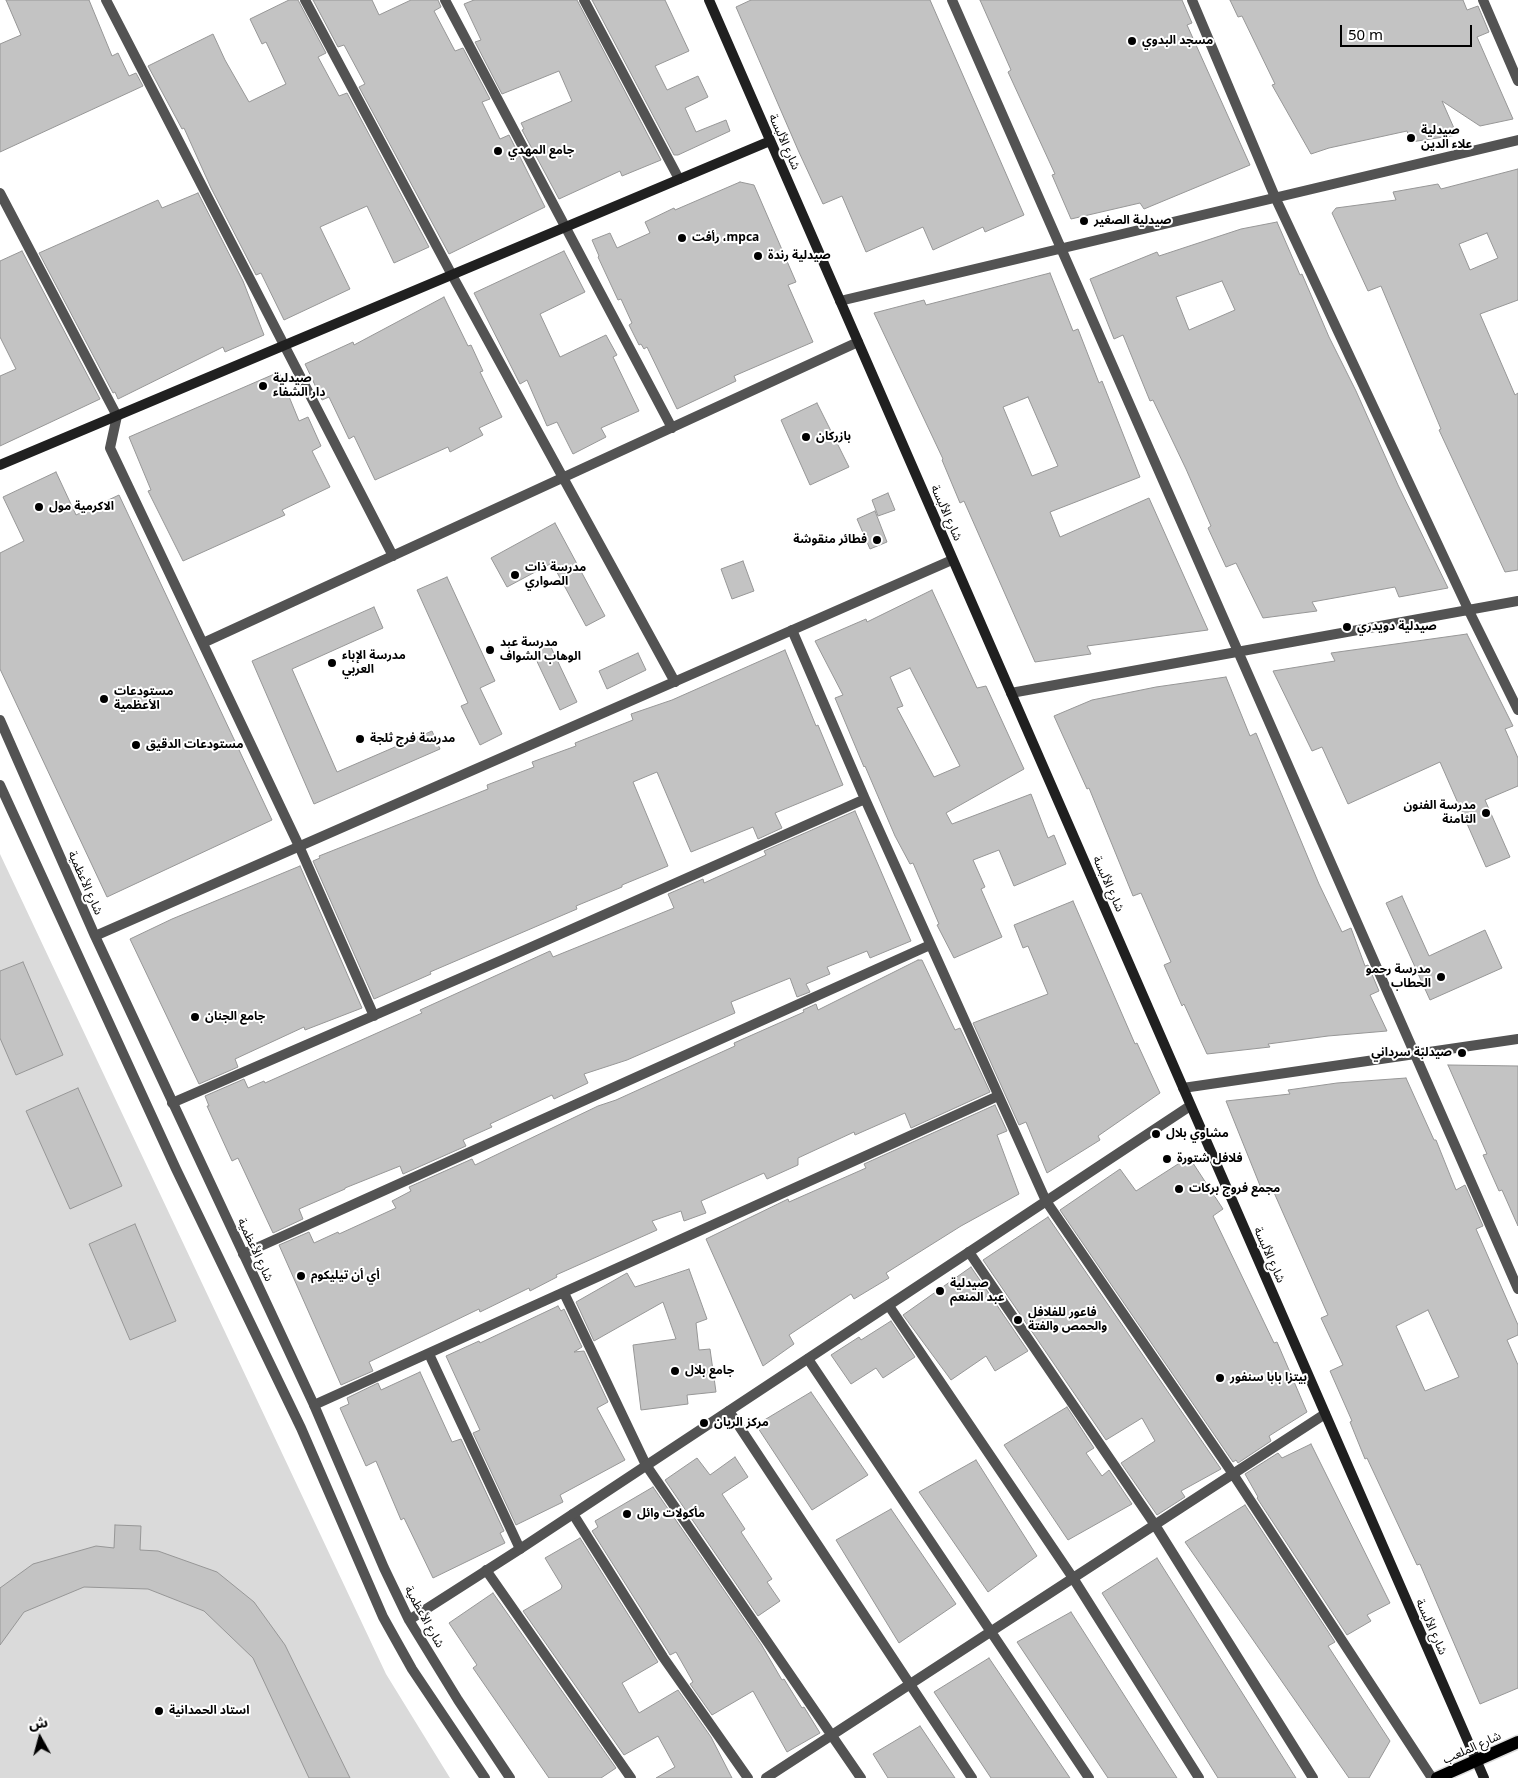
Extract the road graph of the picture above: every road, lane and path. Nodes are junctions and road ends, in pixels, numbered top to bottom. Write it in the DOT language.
graph roads {
  1 [pos="106,0"];
  2 [pos="305,0"];
  3 [pos="446,0"];
  4 [pos="584,0"];
  5 [pos="708,0"];
  6 [pos="952,0"];
  7 [pos="1192,0"];
  8 [pos="1483,0"];
  9 [pos="1518,81"];
  10 [pos="1518,140"];
  11 [pos="770,141"];
  12 [pos="680,179"];
  13 [pos="0,193"];
  14 [pos="1275,197"];
  15 [pos="566,227"];
  16 [pos="1060,248"];
  17 [pos="452,275"];
  18 [pos="840,301"];
  19 [pos="858,342"];
  20 [pos="285,345"];
  21 [pos="117,416"];
  22 [pos="672,428"];
  23 [pos="0,465"];
  24 [pos="563,477"];
  25 [pos="393,556"];
  26 [pos="952,560"];
  27 [pos="1518,601"];
  28 [pos="1469,611"];
  29 [pos="792,630"];
  30 [pos="203,643"];
  31 [pos="1240,651"];
  32 [pos="675,682"];
  33 [pos="1011,694"];
  34 [pos="1518,710"];
  35 [pos="0,720"];
  36 [pos="0,784"];
  37 [pos="865,799"];
  38 [pos="299,846"];
  39 [pos="95,936"];
  40 [pos="930,945"];
  41 [pos="374,1016"];
  42 [pos="1518,1039"];
  43 [pos="1414,1054"];
  44 [pos="1183,1088"];
  45 [pos="998,1096"];
  46 [pos="172,1103"];
  47 [pos="1190,1106"];
  48 [pos="1046,1202"];
  49 [pos="969,1252"];
  50 [pos="244,1254"];
  51 [pos="1518,1289"];
  52 [pos="564,1294"];
  53 [pos="889,1306"];
  54 [pos="429,1354"];
  55 [pos="808,1359"];
  56 [pos="314,1405"];
  57 [pos="729,1411"];
  58 [pos="1325,1414"];
  59 [pos="646,1466"];
  60 [pos="1233,1474"];
  61 [pos="573,1514"];
  62 [pos="1155,1525"];
  63 [pos="520,1549"];
  64 [pos="486,1570"];
  65 [pos="1073,1578"];
  66 [pos="409,1620"];
  67 [pos="992,1631"];
  68 [pos="909,1684"];
  69 [pos="832,1735"];
  70 [pos="1518,1742"];
  71 [pos="1476,1761"];
  72 [pos="485,1778"];
  73 [pos="510,1778"];
  74 [pos="631,1778"];
  75 [pos="748,1778"];
  76 [pos="766,1778"];
  77 [pos="861,1778"];
  78 [pos="972,1778"];
  79 [pos="1090,1778"];
  80 [pos="1200,1778"];
  81 [pos="1313,1778"];
  82 [pos="1432,1778"];
  83 [pos="1437,1778"];
  84 [pos="1484,1778"];
  1 -- 20 [label="street"];
  2 -- 17 [label="street"];
  3 -- 15 [label="street"];
  4 -- 12 [label="street"];
  5 -- 11 [label="main road, شارع الألبسة"];
  6 -- 16 [label="street"];
  7 -- 14 [label="street"];
  8 -- 9 [label="street"];
  10 -- 14 [label="street"];
  11 -- 12 [label="main road"];
  11 -- 18 [label="main road, شارع الألبسة"];
  12 -- 15 [label="main road"];
  13 -- 21 [label="street"];
  14 -- 16 [label="street"];
  14 -- 28 [label="street"];
  15 -- 17 [label="main road"];
  15 -- 22 [label="street"];
  16 -- 18 [label="street"];
  16 -- 31 [label="street"];
  17 -- 20 [label="main road"];
  17 -- 24 [label="street"];
  18 -- 19 [label="main road, شارع الألبسة"];
  19 -- 22 [label="street"];
  19 -- 26 [label="main road, شارع الألبسة"];
  20 -- 21 [label="main road"];
  20 -- 25 [label="street"];
  21 -- 23 [label="main road"];
  21 -- 30 [label="street"];
  22 -- 24 [label="street"];
  24 -- 25 [label="street"];
  24 -- 32 [label="street"];
  25 -- 30 [label="street"];
  26 -- 29 [label="street"];
  26 -- 33 [label="main road, شارع الألبسة"];
  27 -- 28 [label="street"];
  28 -- 31 [label="street"];
  28 -- 34 [label="street"];
  29 -- 32 [label="street"];
  29 -- 37 [label="street"];
  30 -- 38 [label="street"];
  31 -- 33 [label="street"];
  31 -- 43 [label="street"];
  32 -- 38 [label="street"];
  33 -- 44 [label="main road, شارع الألبسة"];
  35 -- 39 [label="street, شارع الأعظمية"];
  36 -- 72 [label="street"];
  37 -- 40 [label="street"];
  37 -- 41 [label="street"];
  38 -- 39 [label="street"];
  38 -- 41 [label="street"];
  39 -- 46 [label="street, شارع الأعظمية"];
  40 -- 45 [label="street"];
  40 -- 50 [label="street"];
  41 -- 46 [label="street"];
  42 -- 43 [label="street"];
  43 -- 44 [label="street"];
  43 -- 51 [label="street"];
  44 -- 47 [label="main road, شارع الألبسة"];
  45 -- 48 [label="street"];
  45 -- 52 [label="street"];
  46 -- 50 [label="street, شارع الأعظمية"];
  47 -- 48 [label="street"];
  47 -- 58 [label="main road, شارع الألبسة"];
  48 -- 49 [label="street"];
  48 -- 60 [label="street"];
  49 -- 53 [label="street"];
  49 -- 62 [label="street"];
  50 -- 56 [label="street, شارع الأعظمية"];
  52 -- 54 [label="street"];
  52 -- 59 [label="street"];
  53 -- 55 [label="street"];
  53 -- 65 [label="street"];
  54 -- 56 [label="street"];
  54 -- 63 [label="street"];
  55 -- 57 [label="street"];
  55 -- 67 [label="street"];
  56 -- 66 [label="street, شارع الأعظمية"];
  57 -- 59 [label="street"];
  57 -- 68 [label="street"];
  58 -- 60 [label="street"];
  58 -- 71 [label="main road, شارع الألبسة"];
  59 -- 61 [label="street"];
  59 -- 69 [label="street"];
  60 -- 62 [label="street"];
  60 -- 82 [label="street"];
  61 -- 63 [label="street"];
  61 -- 75 [label="street"];
  62 -- 65 [label="street"];
  62 -- 81 [label="street"];
  63 -- 64 [label="street"];
  64 -- 66 [label="street"];
  64 -- 74 [label="street"];
  65 -- 67 [label="street"];
  65 -- 80 [label="street"];
  66 -- 73 [label="street, شارع الأعظمية"];
  67 -- 68 [label="street"];
  67 -- 79 [label="street"];
  68 -- 69 [label="street"];
  68 -- 78 [label="street"];
  69 -- 76 [label="street"];
  69 -- 77 [label="street"];
  70 -- 71 [label="main road, شارع الملعب"];
  71 -- 83 [label="main road, شارع الملعب"];
  71 -- 84 [label="main road, شارع الألبسة"];
}
